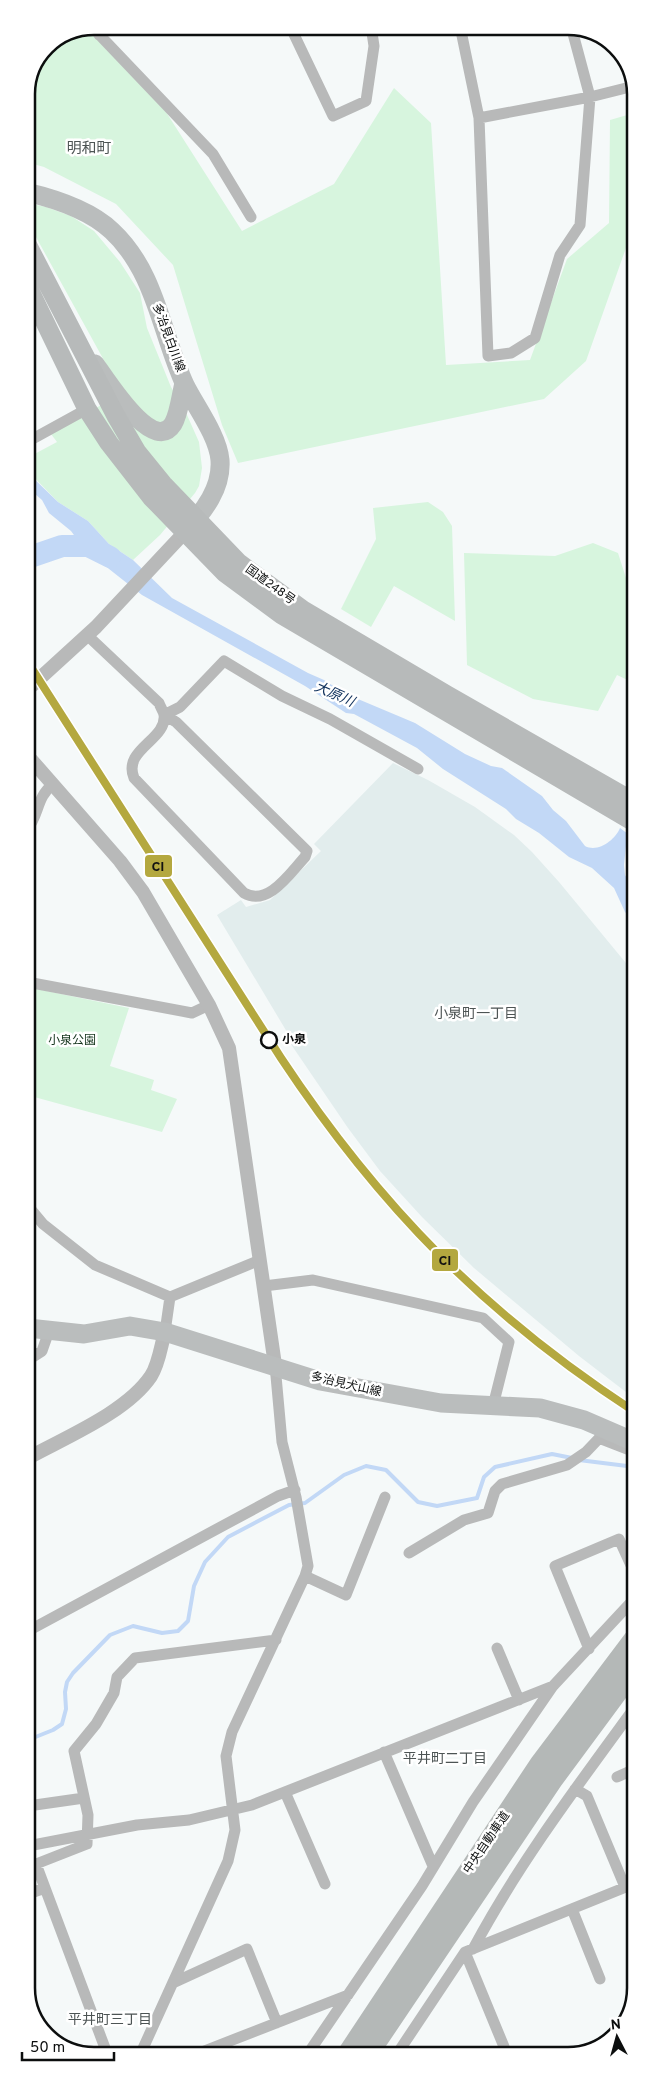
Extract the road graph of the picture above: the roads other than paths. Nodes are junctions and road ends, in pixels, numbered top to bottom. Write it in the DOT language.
graph roads {
  1 [pos="99,35"];
  2 [pos="294,35"];
  3 [pos="372,35"];
  4 [pos="462,35"];
  5 [pos="574,35"];
  6 [pos="626,88"];
  7 [pos="590,97"];
  8 [pos="479,118"];
  9 [pos="35,194"];
  10 [pos="250,217"];
  11 [pos="35,261"];
  12 [pos="35,302"];
  13 [pos="75,336"];
  14 [pos="184,383"];
  15 [pos="87,409"];
  16 [pos="35,438"];
  17 [pos="197,518"];
  18 [pos="184,532"];
  19 [pos="92,631"];
  20 [pos="35,683"];
  21 [pos="164,715"];
  22 [pos="35,764"];
  23 [pos="418,769"];
  24 [pos="53,784"];
  25 [pos="627,798"];
  26 [pos="35,816"];
  27 [pos="627,818"];
  28 [pos="35,984"];
  29 [pos="209,1005"];
  30 [pos="35,1214"];
  31 [pos="260,1260"];
  32 [pos="264,1286"];
  33 [pos="170,1297"];
  34 [pos="35,1329"];
  35 [pos="49,1331"];
  36 [pos="165,1332"];
  37 [pos="35,1355"];
  38 [pos="275,1365"];
  39 [pos="493,1406"];
  40 [pos="603,1434"];
  41 [pos="627,1440"];
  42 [pos="627,1448"];
  43 [pos="35,1454"];
  44 [pos="296,1494"];
  45 [pos="385,1497"];
  46 [pos="409,1553"];
  47 [pos="627,1556"];
  48 [pos="305,1576"];
  49 [pos="627,1607"];
  50 [pos="35,1627"];
  51 [pos="276,1640"];
  52 [pos="497,1648"];
  53 [pos="589,1649"];
  54 [pos="627,1649"];
  55 [pos="627,1679"];
  56 [pos="553,1686"];
  57 [pos="519,1700"];
  58 [pos="627,1718"];
  59 [pos="384,1752"];
  60 [pos="627,1772"];
  61 [pos="617,1776"];
  62 [pos="575,1789"];
  63 [pos="285,1792"];
  64 [pos="84,1798"];
  65 [pos="35,1805"];
  66 [pos="232,1809"];
  67 [pos="88,1835"];
  68 [pos="35,1845"];
  69 [pos="433,1866"];
  70 [pos="627,1879"];
  71 [pos="325,1884"];
  72 [pos="627,1886"];
  73 [pos="45,1888"];
  74 [pos="35,1892"];
  75 [pos="572,1909"];
  76 [pos="469,1950"];
  77 [pos="600,1979"];
  78 [pos="174,1982"];
  79 [pos="349,1995"];
  80 [pos="276,2023"];
  81 [pos="105,2047"];
  82 [pos="144,2047"];
  83 [pos="214,2047"];
  84 [pos="313,2047"];
  85 [pos="352,2047"];
  86 [pos="373,2047"];
  87 [pos="401,2047"];
  88 [pos="504,2047"];
  1 -- 10 [label="street"];
  2 -- 3 [label="street"];
  4 -- 8 [label="street"];
  5 -- 7 [label="street"];
  6 -- 7 [label="street"];
  7 -- 8 [label="street"];
  7 -- 8 [label="street"];
  9 -- 14 [label="main road, 多治見白川線"];
  11 -- 13 [label="highway, 国道248号"];
  12 -- 15 [label="highway, 国道248号"];
  13 -- 14 [label="main road"];
  13 -- 17 [label="highway, 国道248号"];
  14 -- 17 [label="main road, 多治見白川線"];
  15 -- 16 [label="street"];
  15 -- 18 [label="highway, 国道248号"];
  17 -- 18 [label="main road, 多治見白川線"];
  17 -- 25 [label="highway, 国道248号"];
  18 -- 19 [label="street"];
  18 -- 27 [label="highway, 国道248号"];
  19 -- 20 [label="street"];
  19 -- 21 [label="street"];
  21 -- 21 [label="street"];
  21 -- 23 [label="street"];
  22 -- 24 [label="street"];
  24 -- 26 [label="street"];
  24 -- 29 [label="street"];
  28 -- 29 [label="street"];
  29 -- 31 [label="street"];
  30 -- 33 [label="street"];
  31 -- 32 [label="street"];
  31 -- 33 [label="street"];
  32 -- 38 [label="street"];
  32 -- 39 [label="street"];
  33 -- 36 [label="street"];
  34 -- 35 [label="main road, 多治見犬山線"];
  35 -- 36 [label="main road, 多治見犬山線"];
  35 -- 37 [label="street"];
  36 -- 38 [label="main road, 多治見犬山線"];
  36 -- 43 [label="street"];
  38 -- 39 [label="main road, 多治見犬山線"];
  38 -- 44 [label="street"];
  39 -- 40 [label="main road, 多治見犬山線"];
  40 -- 41 [label="main road, 多治見犬山線"];
  40 -- 42 [label="street"];
  40 -- 46 [label="street"];
  44 -- 48 [label="street"];
  44 -- 50 [label="street"];
  45 -- 48 [label="street"];
  47 -- 53 [label="street"];
  48 -- 51 [label="street"];
  49 -- 53 [label="street"];
  51 -- 64 [label="street"];
  51 -- 66 [label="street"];
  52 -- 57 [label="street"];
  53 -- 56 [label="street"];
  54 -- 85 [label="highway, 中央自動車道"];
  55 -- 86 [label="highway, 中央自動車道"];
  56 -- 57 [label="street"];
  56 -- 69 [label="street"];
  57 -- 59 [label="street"];
  58 -- 62 [label="street"];
  59 -- 63 [label="street"];
  59 -- 69 [label="street"];
  60 -- 61 [label="street"];
  62 -- 70 [label="street"];
  62 -- 76 [label="street"];
  63 -- 66 [label="street"];
  63 -- 71 [label="street"];
  64 -- 65 [label="street"];
  64 -- 67 [label="street"];
  66 -- 67 [label="street"];
  66 -- 78 [label="street"];
  67 -- 68 [label="street"];
  67 -- 73 [label="street"];
  69 -- 79 [label="street"];
  72 -- 75 [label="street"];
  73 -- 74 [label="street"];
  73 -- 81 [label="street"];
  75 -- 76 [label="street"];
  75 -- 77 [label="street"];
  76 -- 87 [label="street"];
  76 -- 88 [label="street"];
  78 -- 80 [label="street"];
  78 -- 82 [label="street"];
  79 -- 80 [label="street"];
  79 -- 84 [label="street"];
  80 -- 83 [label="street"];
}
